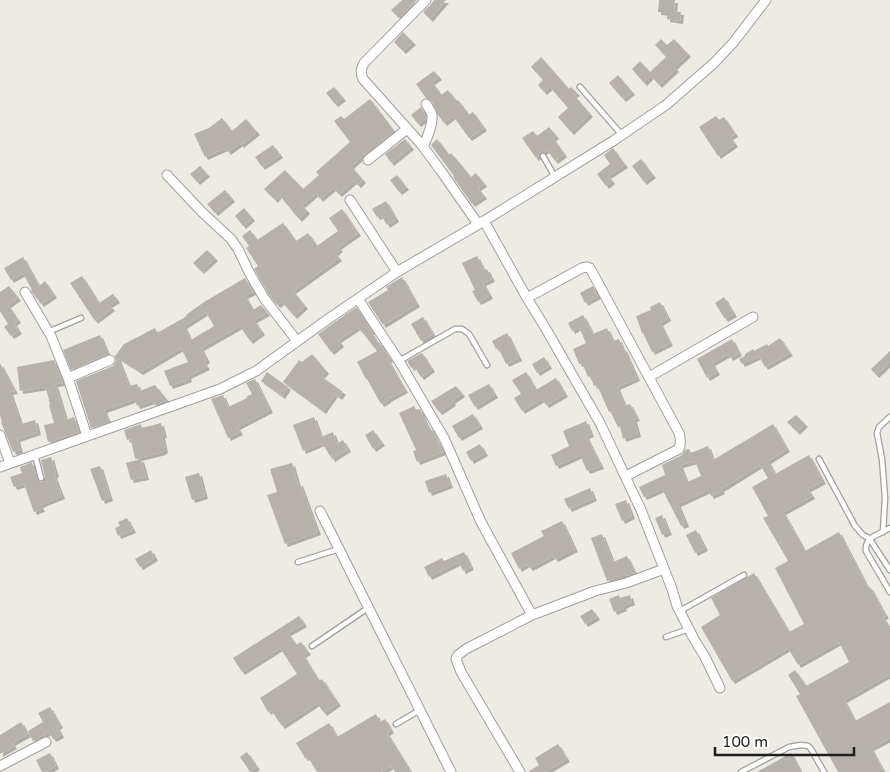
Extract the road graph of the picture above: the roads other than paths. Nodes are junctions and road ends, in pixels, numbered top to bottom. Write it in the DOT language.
graph roads {
  1 [pos="426,0"];
  2 [pos="766,0"];
  3 [pos="580,87"];
  4 [pos="426,104"];
  5 [pos="407,128"];
  6 [pos="622,135"];
  7 [pos="423,147"];
  8 [pos="543,156"];
  9 [pos="368,160"];
  10 [pos="167,175"];
  11 [pos="555,177"];
  12 [pos="350,200"];
  13 [pos="481,222"];
  14 [pos="397,272"];
  15 [pos="25,292"];
  16 [pos="527,298"];
  17 [pos="358,299"];
  18 [pos="753,317"];
  19 [pos="81,318"];
  20 [pos="48,332"];
  21 [pos="297,341"];
  22 [pos="110,360"];
  23 [pos="399,361"];
  24 [pos="487,365"];
  25 [pos="649,377"];
  26 [pos="68,378"];
  27 [pos="890,417"];
  28 [pos="0,434"];
  29 [pos="87,436"];
  30 [pos="35,455"];
  31 [pos="819,459"];
  32 [pos="10,463"];
  33 [pos="0,467"];
  34 [pos="626,476"];
  35 [pos="41,478"];
  36 [pos="320,511"];
  37 [pos="890,528"];
  38 [pos="883,532"];
  39 [pos="869,538"];
  40 [pos="339,549"];
  41 [pos="298,562"];
  42 [pos="664,569"];
  43 [pos="890,570"];
  44 [pos="744,575"];
  45 [pos="890,592"];
  46 [pos="368,608"];
  47 [pos="680,611"];
  48 [pos="532,616"];
  49 [pos="689,629"];
  50 [pos="666,637"];
  51 [pos="312,646"];
  52 [pos="720,688"];
  53 [pos="420,710"];
  54 [pos="396,724"];
  55 [pos="46,742"];
  56 [pos="0,766"];
  57 [pos="451,772"];
  58 [pos="520,772"];
  59 [pos="741,772"];
  60 [pos="824,772"];
  1 -- 5 [label="street"];
  2 -- 6 [label="street"];
  3 -- 6 [label="lane"];
  4 -- 7 [label="street"];
  5 -- 7 [label="street"];
  5 -- 9 [label="street"];
  6 -- 11 [label="street"];
  7 -- 13 [label="street"];
  8 -- 11 [label="lane"];
  10 -- 21 [label="street"];
  11 -- 13 [label="street"];
  12 -- 14 [label="street"];
  13 -- 14 [label="street"];
  13 -- 16 [label="street"];
  14 -- 17 [label="street"];
  15 -- 20 [label="street"];
  16 -- 25 [label="street"];
  16 -- 34 [label="street"];
  17 -- 21 [label="street"];
  17 -- 23 [label="street"];
  18 -- 25 [label="street"];
  19 -- 20 [label="lane"];
  20 -- 26 [label="street"];
  21 -- 29 [label="street"];
  22 -- 26 [label="street"];
  23 -- 24 [label="lane"];
  23 -- 48 [label="street"];
  25 -- 34 [label="street"];
  26 -- 29 [label="street"];
  27 -- 38 [label="lane"];
  28 -- 32 [label="street"];
  29 -- 30 [label="street"];
  30 -- 32 [label="street"];
  30 -- 35 [label="lane"];
  31 -- 39 [label="lane"];
  32 -- 33 [label="street"];
  34 -- 42 [label="street"];
  36 -- 40 [label="street"];
  37 -- 38 [label="lane"];
  38 -- 39 [label="lane"];
  39 -- 43 [label="lane"];
  39 -- 45 [label="lane"];
  40 -- 41 [label="lane"];
  40 -- 46 [label="street"];
  42 -- 47 [label="street"];
  42 -- 48 [label="street"];
  44 -- 47 [label="lane"];
  46 -- 51 [label="lane"];
  46 -- 53 [label="street"];
  47 -- 49 [label="street"];
  48 -- 58 [label="street"];
  49 -- 50 [label="lane"];
  49 -- 52 [label="street"];
  53 -- 54 [label="lane"];
  53 -- 57 [label="street"];
  55 -- 56 [label="street"];
  59 -- 60 [label="lane"];
}
